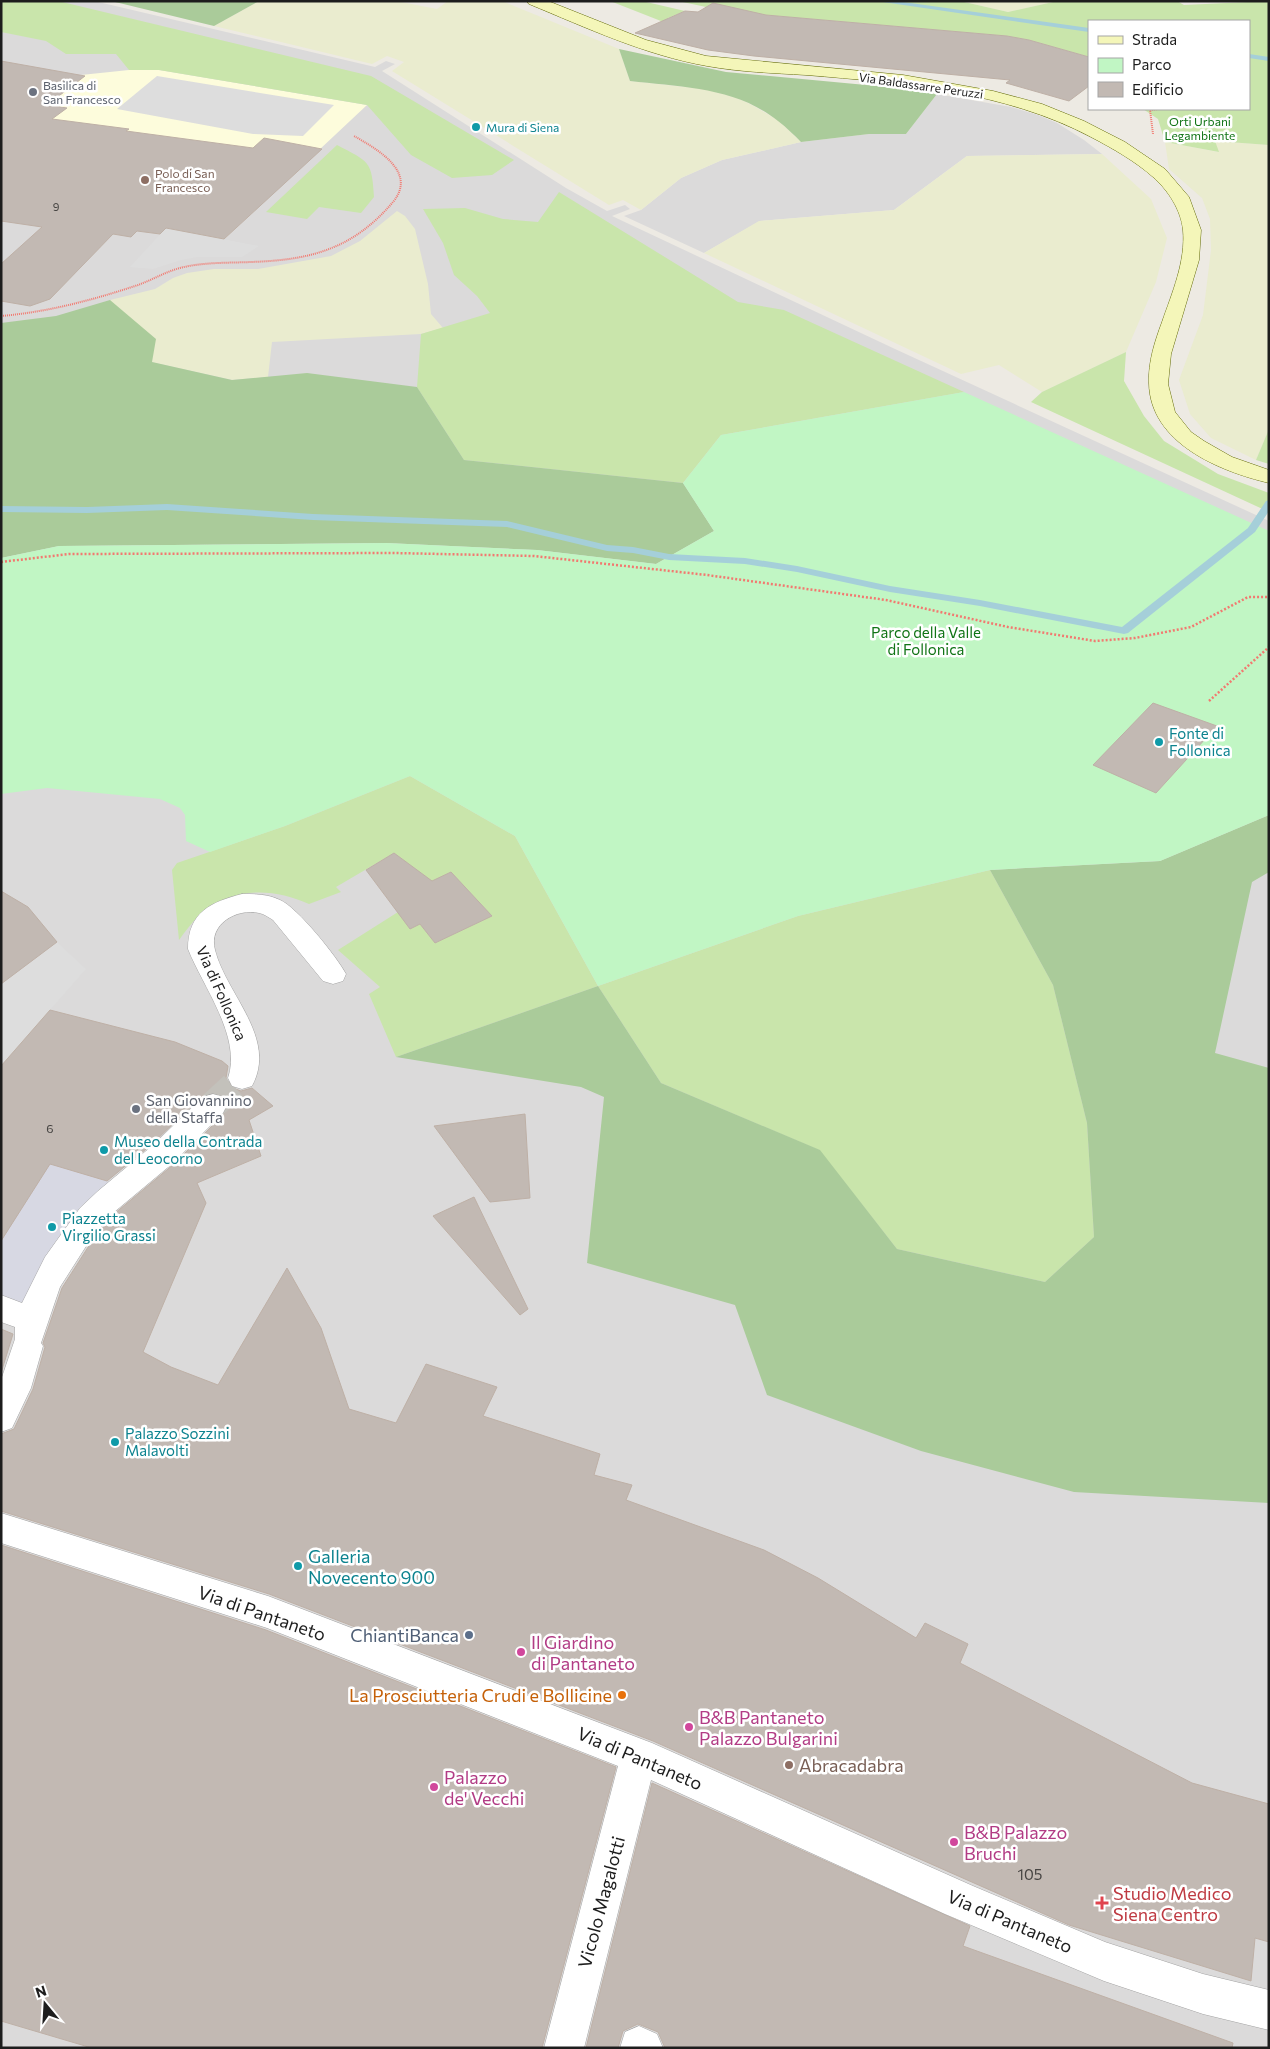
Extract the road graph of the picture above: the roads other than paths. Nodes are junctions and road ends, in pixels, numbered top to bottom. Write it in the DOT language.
graph roads {
  1 [pos="534,1"];
  2 [pos="1269,477"];
  3 [pos="334,974"];
  4 [pos="242,1078"];
  5 [pos="213,1106"];
  6 [pos="1,1308"];
  7 [pos="29,1334"];
  8 [pos="1,1418"];
  9 [pos="1,1528"];
  10 [pos="639,1756"];
  11 [pos="1269,2010"];
  12 [pos="564,2048"];
  1 -- 2 [label="street, Via Baldassarre Peruzzi"];
  3 -- 4 [label="street, Via di Follonica"];
  5 -- 7 [label="street"];
  6 -- 7 [label="street"];
  7 -- 8 [label="street"];
  9 -- 10 [label="street, Via di Pantaneto"];
  10 -- 11 [label="street, Via di Pantaneto"];
  10 -- 12 [label="street, Vicolo Magalotti"];
}
